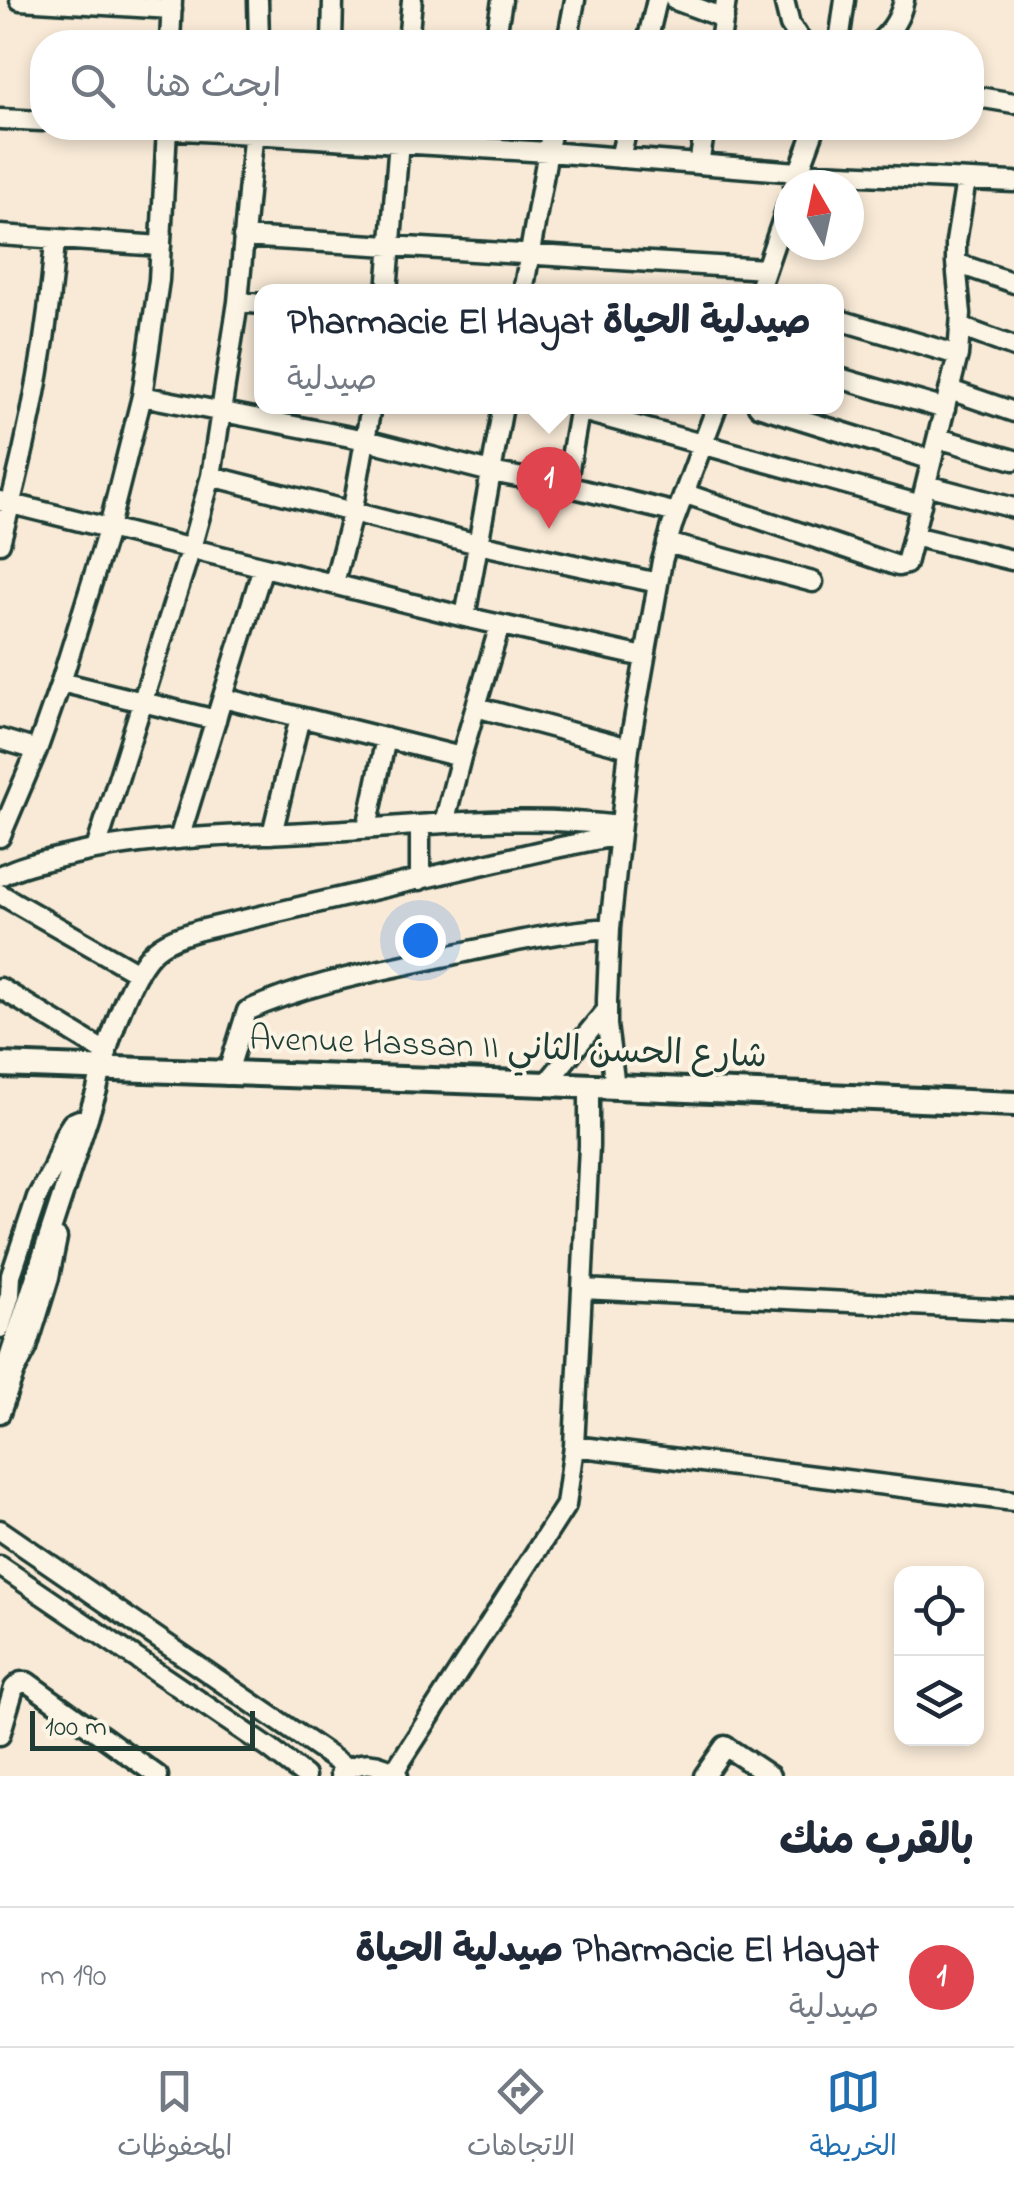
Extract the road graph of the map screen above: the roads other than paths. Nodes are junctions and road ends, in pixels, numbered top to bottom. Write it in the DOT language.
graph roads {
  1 [pos="20,0"];
  2 [pos="258,0"];
  3 [pos="332,0"];
  4 [pos="412,0"];
  5 [pos="502,0"];
  6 [pos="575,0"];
  7 [pos="658,0"];
  8 [pos="675,0"];
  9 [pos="784,0"];
  10 [pos="844,0"];
  11 [pos="904,0"];
  12 [pos="76,2"];
  13 [pos="172,4"];
  14 [pos="725,9"];
  15 [pos="171,30"];
  16 [pos="258,30"];
  17 [pos="332,30"];
  18 [pos="409,30"];
  19 [pos="498,30"];
  20 [pos="569,30"];
  21 [pos="650,30"];
  22 [pos="794,30"];
  23 [pos="840,30"];
  24 [pos="893,30"];
  25 [pos="984,98"];
  26 [pos="1014,103"];
  27 [pos="0,118"];
  28 [pos="30,120"];
  29 [pos="165,140"];
  30 [pos="252,140"];
  31 [pos="400,140"];
  32 [pos="444,140"];
  33 [pos="550,140"];
  34 [pos="624,140"];
  35 [pos="703,140"];
  36 [pos="811,140"];
  37 [pos="548,152"];
  38 [pos="620,158"];
  39 [pos="699,164"];
  40 [pos="799,170"];
  41 [pos="774,176"];
  42 [pos="864,179"];
  43 [pos="966,180"];
  44 [pos="1013,180"];
  45 [pos="0,235"];
  46 [pos="243,238"];
  47 [pos="55,239"];
  48 [pos="161,246"];
  49 [pos="774,246"];
  50 [pos="392,247"];
  51 [pos="529,255"];
  52 [pos="956,263"];
  53 [pos="766,269"];
  54 [pos="388,284"];
  55 [pos="524,284"];
  56 [pos="761,284"];
  57 [pos="1014,284"];
  58 [pos="238,302"];
  59 [pos="254,303"];
  60 [pos="844,321"];
  61 [pos="960,328"];
  62 [pos="1014,347"];
  63 [pos="958,355"];
  64 [pos="844,379"];
  65 [pos="950,390"];
  66 [pos="142,396"];
  67 [pos="945,410"];
  68 [pos="222,411"];
  69 [pos="1014,412"];
  70 [pos="371,414"];
  71 [pos="502,414"];
  72 [pos="578,414"];
  73 [pos="600,414"];
  74 [pos="715,414"];
  75 [pos="784,414"];
  76 [pos="938,438"];
  77 [pos="366,440"];
  78 [pos="704,444"];
  79 [pos="932,460"];
  80 [pos="1014,460"];
  81 [pos="492,472"];
  82 [pos="211,476"];
  83 [pos="926,485"];
  84 [pos="566,486"];
  85 [pos="686,494"];
  86 [pos="6,502"];
  87 [pos="921,505"];
  88 [pos="1014,508"];
  89 [pos="677,513"];
  90 [pos="352,514"];
  91 [pos="109,527"];
  92 [pos="914,536"];
  93 [pos="0,543"];
  94 [pos="667,543"];
  95 [pos="478,544"];
  96 [pos="191,548"];
  97 [pos="1012,560"];
  98 [pos="263,567"];
  99 [pos="813,582"];
  100 [pos="334,583"];
  101 [pos="658,583"];
  102 [pos="465,617"];
  103 [pos="500,624"];
  104 [pos="644,657"];
  105 [pos="60,682"];
  106 [pos="223,698"];
  107 [pos="142,702"];
  108 [pos="476,707"];
  109 [pos="300,717"];
  110 [pos="216,720"];
  111 [pos="386,738"];
  112 [pos="0,740"];
  113 [pos="629,748"];
  114 [pos="36,750"];
  115 [pos="461,756"];
  116 [pos="444,823"];
  117 [pos="420,824"];
  118 [pos="368,828"];
  119 [pos="620,830"];
  120 [pos="272,834"];
  121 [pos="0,837"];
  122 [pos="179,839"];
  123 [pos="96,849"];
  124 [pos="0,876"];
  125 [pos="420,880"];
  126 [pos="0,894"];
  127 [pos="610,928"];
  128 [pos="138,974"];
  129 [pos="0,988"];
  130 [pos="606,1011"];
  131 [pos="104,1061"];
  132 [pos="0,1065"];
  133 [pos="227,1074"];
  134 [pos="546,1084"];
  135 [pos="588,1086"];
  136 [pos="615,1087"];
  137 [pos="96,1093"];
  138 [pos="1014,1104"];
  139 [pos="79,1120"];
  140 [pos="582,1289"];
  141 [pos="1014,1310"];
  142 [pos="0,1328"];
  143 [pos="0,1355"];
  144 [pos="0,1386"];
  145 [pos="0,1413"];
  146 [pos="574,1446"];
  147 [pos="1014,1501"];
  148 [pos="0,1530"];
  149 [pos="0,1566"];
  150 [pos="0,1735"];
  151 [pos="342,1772"];
  152 [pos="396,1774"];
  153 [pos="158,1776"];
  154 [pos="305,1776"];
  155 [pos="704,1776"];
  156 [pos="770,1776"];
  1 -- 12 [label="street"];
  2 -- 16 [label="street"];
  3 -- 17 [label="street"];
  4 -- 18 [label="street"];
  5 -- 19 [label="street"];
  6 -- 20 [label="street"];
  7 -- 21 [label="street"];
  8 -- 14 [label="street"];
  9 -- 22 [label="street"];
  10 -- 23 [label="street"];
  11 -- 24 [label="street"];
  12 -- 13 [label="street"];
  13 -- 15 [label="street"];
  25 -- 26 [label="street"];
  27 -- 28 [label="street"];
  29 -- 48 [label="street"];
  30 -- 46 [label="street"];
  31 -- 50 [label="street"];
  32 -- 37 [label="street"];
  33 -- 37 [label="street"];
  34 -- 38 [label="street"];
  35 -- 39 [label="street"];
  36 -- 40 [label="street"];
  37 -- 38 [label="street"];
  37 -- 51 [label="street"];
  38 -- 39 [label="street"];
  39 -- 41 [label="street"];
  42 -- 43 [label="street"];
  43 -- 44 [label="street"];
  43 -- 52 [label="street"];
  45 -- 47 [label="street"];
  46 -- 50 [label="street"];
  46 -- 58 [label="street"];
  47 -- 48 [label="street"];
  47 -- 86 [label="street"];
  48 -- 66 [label="street"];
  49 -- 53 [label="street"];
  50 -- 51 [label="street"];
  50 -- 54 [label="street"];
  51 -- 53 [label="street"];
  51 -- 55 [label="street"];
  52 -- 57 [label="street"];
  52 -- 61 [label="street"];
  53 -- 56 [label="street"];
  58 -- 59 [label="street"];
  58 -- 68 [label="street"];
  60 -- 63 [label="street"];
  61 -- 62 [label="street"];
  61 -- 63 [label="street"];
  63 -- 65 [label="street"];
  64 -- 67 [label="street"];
  65 -- 67 [label="street"];
  65 -- 69 [label="street"];
  66 -- 68 [label="street"];
  66 -- 91 [label="street"];
  67 -- 76 [label="street"];
  68 -- 77 [label="street"];
  68 -- 82 [label="street"];
  70 -- 77 [label="street"];
  71 -- 81 [label="street"];
  72 -- 84 [label="street"];
  73 -- 78 [label="street"];
  74 -- 78 [label="street"];
  75 -- 79 [label="street"];
  76 -- 79 [label="street"];
  76 -- 80 [label="street"];
  77 -- 81 [label="street"];
  77 -- 90 [label="street"];
  78 -- 85 [label="street"];
  78 -- 87 [label="street"];
  79 -- 83 [label="street"];
  81 -- 84 [label="street"];
  81 -- 95 [label="street"];
  82 -- 90 [label="street"];
  82 -- 96 [label="street"];
  83 -- 87 [label="street"];
  83 -- 88 [label="street"];
  84 -- 89 [label="street"];
  85 -- 89 [label="street"];
  85 -- 92 [label="street"];
  86 -- 91 [label="street"];
  86 -- 93 [label="street"];
  87 -- 92 [label="street"];
  89 -- 94 [label="street"];
  90 -- 95 [label="street"];
  90 -- 100 [label="street"];
  91 -- 96 [label="street"];
  91 -- 105 [label="street"];
  92 -- 97 [label="street"];
  94 -- 99 [label="street"];
  94 -- 101 [label="street"];
  95 -- 101 [label="street"];
  95 -- 102 [label="street"];
  96 -- 98 [label="street"];
  96 -- 107 [label="street"];
  98 -- 100 [label="street"];
  98 -- 106 [label="street"];
  100 -- 102 [label="street"];
  101 -- 104 [label="street"];
  102 -- 103 [label="street"];
  103 -- 104 [label="street"];
  103 -- 108 [label="street"];
  104 -- 113 [label="street"];
  105 -- 107 [label="street"];
  105 -- 114 [label="street"];
  106 -- 109 [label="street"];
  106 -- 110 [label="street"];
  107 -- 110 [label="street"];
  107 -- 123 [label="street"];
  108 -- 113 [label="street"];
  108 -- 115 [label="street"];
  109 -- 111 [label="street"];
  109 -- 120 [label="street"];
  110 -- 122 [label="street"];
  111 -- 115 [label="street"];
  111 -- 118 [label="street"];
  112 -- 114 [label="street"];
  113 -- 119 [label="street"];
  114 -- 121 [label="street"];
  115 -- 116 [label="street"];
  116 -- 117 [label="street"];
  116 -- 119 [label="street"];
  117 -- 118 [label="street"];
  117 -- 125 [label="street"];
  118 -- 120 [label="street"];
  119 -- 125 [label="street"];
  119 -- 127 [label="street"];
  120 -- 122 [label="street"];
  122 -- 123 [label="street"];
  123 -- 124 [label="street"];
  125 -- 128 [label="street"];
  126 -- 128 [label="street"];
  127 -- 130 [label="street"];
  127 -- 133 [label="street"];
  128 -- 131 [label="street"];
  129 -- 131 [label="street"];
  130 -- 134 [label="street"];
  130 -- 136 [label="street"];
  131 -- 132 [label="main road, Avenue Hassan II شارع الحسن الثاني"];
  131 -- 133 [label="main road, Avenue Hassan II شارع الحسن الثاني"];
  131 -- 137 [label="street"];
  131 -- 139 [label="street"];
  133 -- 134 [label="main road, Avenue Hassan II شارع الحسن الثاني"];
  134 -- 135 [label="main road, Avenue Hassan II شارع الحسن الثاني"];
  135 -- 136 [label="main road, Avenue Hassan II شارع الحسن الثاني"];
  135 -- 140 [label="street"];
  136 -- 138 [label="main road, Avenue Hassan II شارع الحسن الثاني"];
  137 -- 144 [label="street"];
  137 -- 145 [label="street"];
  139 -- 142 [label="street"];
  139 -- 143 [label="street"];
  140 -- 141 [label="street"];
  140 -- 146 [label="street"];
  146 -- 147 [label="street"];
  146 -- 152 [label="street"];
  148 -- 151 [label="street"];
  149 -- 154 [label="street"];
  150 -- 153 [label="street"];
  151 -- 152 [label="street"];
  155 -- 156 [label="street"];
}
